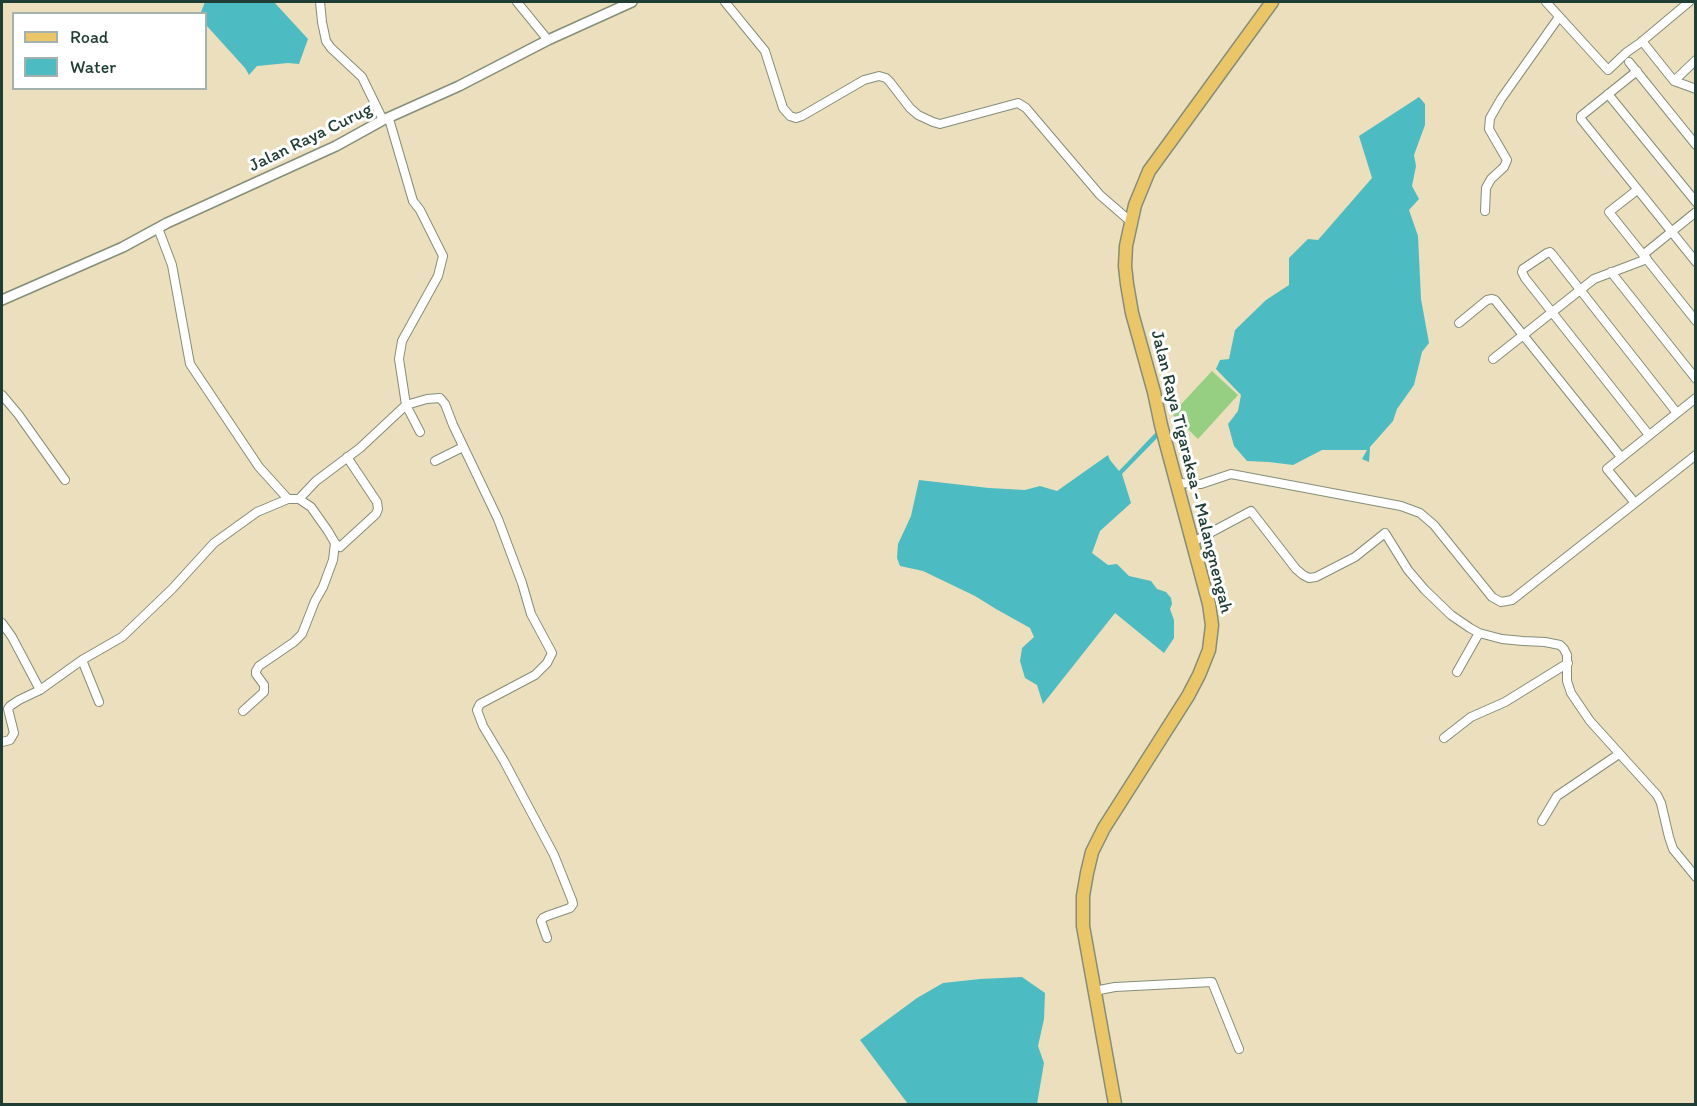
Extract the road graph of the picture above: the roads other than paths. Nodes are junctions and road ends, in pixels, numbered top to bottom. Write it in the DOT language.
graph roads {
  1 [pos="320,2"];
  2 [pos="517,2"];
  3 [pos="632,2"];
  4 [pos="725,2"];
  5 [pos="1272,2"];
  6 [pos="1546,2"];
  7 [pos="1689,2"];
  8 [pos="1559,17"];
  9 [pos="548,40"];
  10 [pos="1642,41"];
  11 [pos="1695,60"];
  12 [pos="1629,62"];
  13 [pos="1637,71"];
  14 [pos="1674,81"];
  15 [pos="1695,89"];
  16 [pos="1608,94"];
  17 [pos="386,119"];
  18 [pos="1695,145"];
  19 [pos="1637,190"];
  20 [pos="1695,202"];
  21 [pos="1485,210"];
  22 [pos="1695,212"];
  23 [pos="1131,221"];
  24 [pos="158,228"];
  25 [pos="1671,232"];
  26 [pos="1645,256"];
  27 [pos="1695,262"];
  28 [pos="1611,272"];
  29 [pos="1580,290"];
  30 [pos="2,300"];
  31 [pos="1552,312"];
  32 [pos="1695,321"];
  33 [pos="1459,323"];
  34 [pos="1522,336"];
  35 [pos="1493,359"];
  36 [pos="1695,379"];
  37 [pos="2,395"];
  38 [pos="1695,398"];
  39 [pos="406,405"];
  40 [pos="1677,413"];
  41 [pos="420,432"];
  42 [pos="1649,435"];
  43 [pos="463,447"];
  44 [pos="1695,455"];
  45 [pos="347,457"];
  46 [pos="1622,457"];
  47 [pos="435,461"];
  48 [pos="65,480"];
  49 [pos="1177,483"];
  50 [pos="299,498"];
  51 [pos="288,499"];
  52 [pos="1635,503"];
  53 [pos="1192,542"];
  54 [pos="335,543"];
  55 [pos="2,623"];
  56 [pos="1479,633"];
  57 [pos="82,660"];
  58 [pos="1568,663"];
  59 [pos="1457,672"];
  60 [pos="40,690"];
  61 [pos="99,702"];
  62 [pos="243,711"];
  63 [pos="1444,738"];
  64 [pos="2,742"];
  65 [pos="1619,754"];
  66 [pos="1542,821"];
  67 [pos="1695,877"];
  68 [pos="547,938"];
  69 [pos="1094,992"];
  70 [pos="1239,1049"];
  71 [pos="1115,1104"];
  1 -- 17 [label="street"];
  2 -- 9 [label="street"];
  3 -- 9 [label="street, Jalan Raya Curug"];
  4 -- 23 [label="street"];
  5 -- 23 [label="main road, Jalan Raya Tigaraksa - Malangnengah"];
  6 -- 8 [label="street"];
  7 -- 10 [label="street"];
  8 -- 10 [label="street"];
  8 -- 21 [label="street"];
  9 -- 17 [label="street, Jalan Raya Curug"];
  10 -- 14 [label="street"];
  11 -- 14 [label="street"];
  12 -- 13 [label="street"];
  13 -- 16 [label="street"];
  13 -- 18 [label="street"];
  14 -- 15 [label="street"];
  16 -- 19 [label="street"];
  16 -- 20 [label="street"];
  17 -- 24 [label="street, Jalan Raya Curug"];
  17 -- 39 [label="street"];
  19 -- 25 [label="street"];
  19 -- 26 [label="street"];
  22 -- 25 [label="street"];
  23 -- 49 [label="main road, Jalan Raya Tigaraksa - Malangnengah"];
  24 -- 30 [label="street, Jalan Raya Curug"];
  24 -- 51 [label="street"];
  25 -- 26 [label="street"];
  25 -- 27 [label="street"];
  26 -- 28 [label="street"];
  26 -- 32 [label="street"];
  28 -- 29 [label="street"];
  28 -- 36 [label="street"];
  29 -- 31 [label="street"];
  29 -- 31 [label="street"];
  29 -- 40 [label="street"];
  31 -- 34 [label="street"];
  31 -- 42 [label="street"];
  33 -- 34 [label="street"];
  34 -- 35 [label="street"];
  34 -- 46 [label="street"];
  37 -- 48 [label="street"];
  38 -- 40 [label="street"];
  39 -- 41 [label="street"];
  39 -- 43 [label="street"];
  39 -- 45 [label="street"];
  40 -- 42 [label="street"];
  42 -- 46 [label="street"];
  43 -- 47 [label="street"];
  43 -- 68 [label="street"];
  44 -- 52 [label="street"];
  45 -- 50 [label="street"];
  45 -- 54 [label="street"];
  46 -- 52 [label="street"];
  49 -- 52 [label="street"];
  49 -- 53 [label="main road, Jalan Raya Tigaraksa - Malangnengah"];
  50 -- 51 [label="street"];
  50 -- 54 [label="street"];
  51 -- 57 [label="street"];
  53 -- 56 [label="street"];
  53 -- 69 [label="main road, Jalan Raya Tigaraksa - Malangnengah"];
  54 -- 62 [label="street"];
  55 -- 60 [label="street"];
  56 -- 58 [label="street"];
  56 -- 59 [label="street"];
  57 -- 60 [label="street"];
  57 -- 61 [label="street"];
  58 -- 63 [label="street"];
  58 -- 65 [label="street"];
  60 -- 64 [label="street"];
  65 -- 66 [label="street"];
  65 -- 67 [label="street"];
  69 -- 70 [label="street"];
  69 -- 71 [label="main road, Jalan Raya Tigaraksa - Malangnengah"];
}
